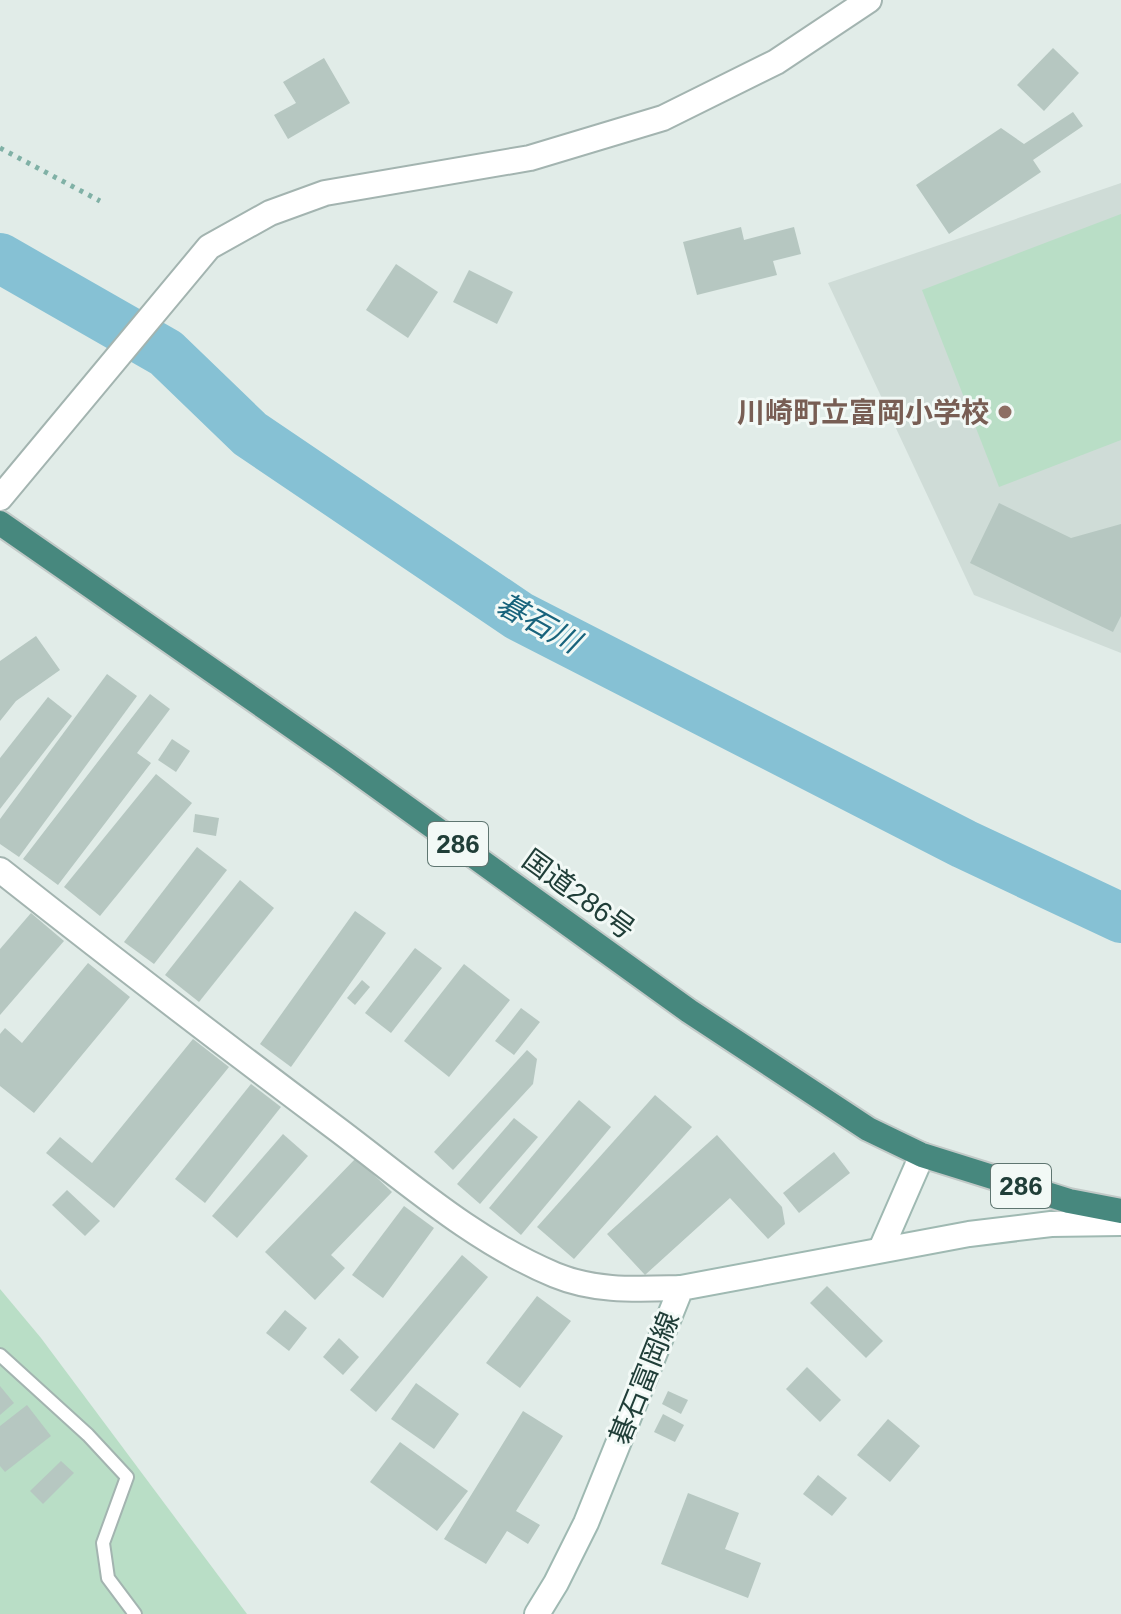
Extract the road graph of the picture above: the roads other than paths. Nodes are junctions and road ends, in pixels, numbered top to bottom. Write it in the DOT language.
graph roads {
  1 [pos="869,0"];
  2 [pos="5,492"];
  3 [pos="0,523"];
  4 [pos="0,870"];
  5 [pos="922,1155"];
  6 [pos="1121,1211"];
  7 [pos="1121,1223"];
  8 [pos="881,1249"];
  9 [pos="681,1288"];
  10 [pos="0,1355"];
  11 [pos="135,1614"];
  12 [pos="537,1614"];
  1 -- 2 [label="street"];
  3 -- 5 [label="highway, 国道286号 / 286"];
  4 -- 9 [label="street"];
  5 -- 6 [label="highway, 国道286号 / 286"];
  5 -- 8 [label="street"];
  7 -- 8 [label="street, 碁石富岡線"];
  8 -- 9 [label="street, 碁石富岡線"];
  9 -- 12 [label="street, 碁石富岡線"];
  10 -- 11 [label="lane"];
}
